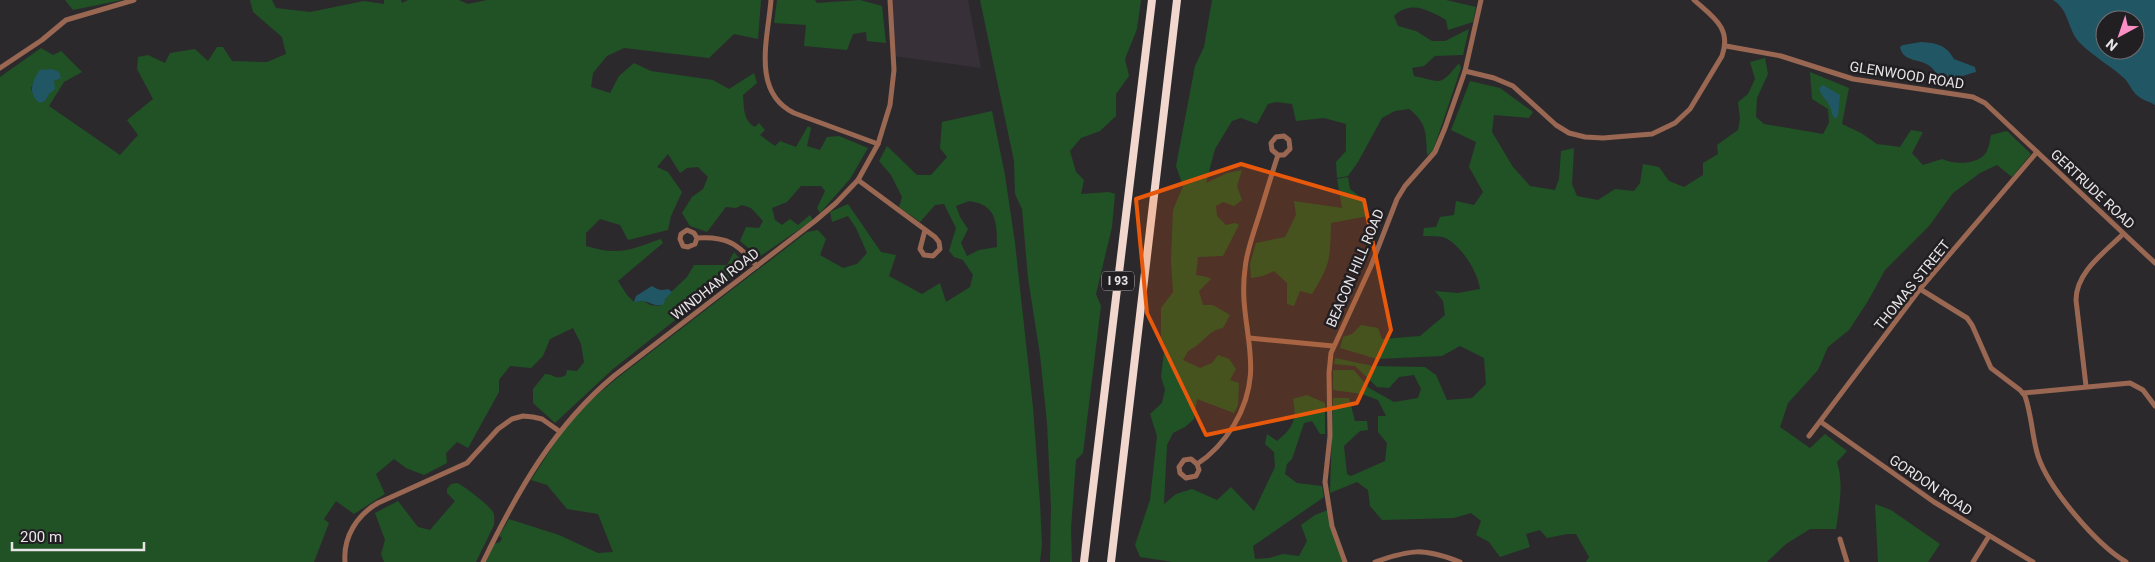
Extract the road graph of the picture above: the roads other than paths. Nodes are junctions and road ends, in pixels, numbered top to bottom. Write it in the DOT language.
graph roads {
  1 [pos="134,0"];
  2 [pos="771,0"];
  3 [pos="890,0"];
  4 [pos="1152,0"];
  5 [pos="1176,0"];
  6 [pos="1482,0"];
  7 [pos="1694,0"];
  8 [pos="1726,46"];
  9 [pos="0,68"];
  10 [pos="1465,71"];
  11 [pos="878,144"];
  12 [pos="2037,152"];
  13 [pos="1278,155"];
  14 [pos="858,180"];
  15 [pos="925,230"];
  16 [pos="2123,234"];
  17 [pos="697,238"];
  18 [pos="2155,263"];
  19 [pos="757,266"];
  20 [pos="1920,289"];
  21 [pos="1249,338"];
  22 [pos="1333,346"];
  23 [pos="2086,386"];
  24 [pos="2023,393"];
  25 [pos="2155,406"];
  26 [pos="1820,422"];
  27 [pos="559,431"];
  28 [pos="1809,436"];
  29 [pos="1197,464"];
  30 [pos="1989,536"];
  31 [pos="1840,540"];
  32 [pos="345,562"];
  33 [pos="483,562"];
  34 [pos="1084,562"];
  35 [pos="1111,562"];
  36 [pos="1345,562"];
  37 [pos="1375,562"];
  38 [pos="1460,562"];
  39 [pos="1847,562"];
  40 [pos="1973,562"];
  41 [pos="2033,562"];
  42 [pos="2126,562"];
  1 -- 9 [label="street"];
  2 -- 11 [label="street"];
  3 -- 11 [label="street, WINDHAM ROAD"];
  4 -- 34 [label="highway, I 93"];
  5 -- 35 [label="highway, I 93"];
  6 -- 10 [label="street, BEACON HILL ROAD"];
  7 -- 8 [label="street"];
  8 -- 10 [label="street"];
  8 -- 12 [label="street, GLENWOOD ROAD"];
  10 -- 22 [label="street, BEACON HILL ROAD"];
  11 -- 14 [label="street, WINDHAM ROAD"];
  12 -- 16 [label="street, GERTRUDE ROAD"];
  12 -- 20 [label="street, THOMAS STREET"];
  13 -- 21 [label="street"];
  14 -- 15 [label="street"];
  14 -- 19 [label="street, WINDHAM ROAD"];
  15 -- 15 [label="street"];
  16 -- 18 [label="street, GERTRUDE ROAD"];
  16 -- 23 [label="street"];
  17 -- 19 [label="street"];
  19 -- 27 [label="street, WINDHAM ROAD"];
  20 -- 24 [label="street"];
  20 -- 26 [label="street, THOMAS STREET"];
  21 -- 22 [label="street"];
  21 -- 29 [label="street"];
  22 -- 36 [label="street, BEACON HILL ROAD"];
  23 -- 24 [label="street"];
  23 -- 25 [label="street"];
  24 -- 42 [label="street"];
  26 -- 28 [label="street, THOMAS STREET"];
  26 -- 30 [label="street, GORDON ROAD"];
  27 -- 32 [label="street"];
  27 -- 33 [label="street, WINDHAM ROAD"];
  30 -- 40 [label="street"];
  30 -- 41 [label="street, GORDON ROAD"];
  31 -- 39 [label="street"];
  37 -- 38 [label="street"];
}
